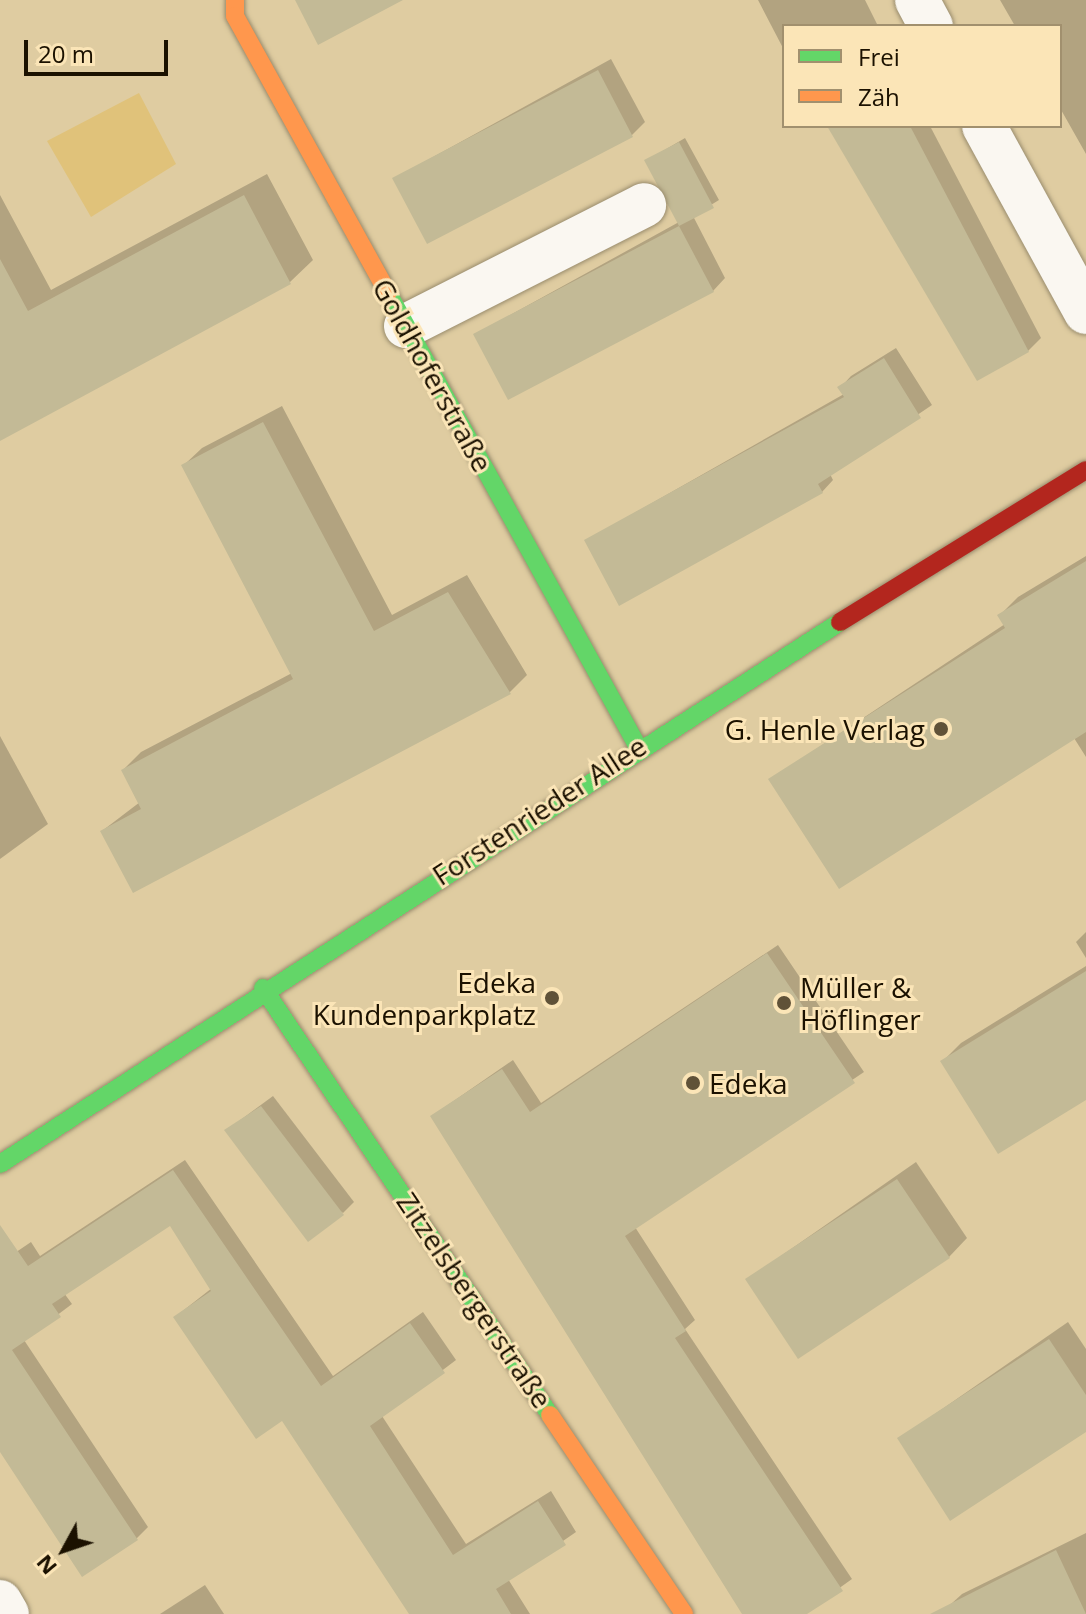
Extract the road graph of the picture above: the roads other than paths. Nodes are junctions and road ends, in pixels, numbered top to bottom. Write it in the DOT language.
graph roads {
  1 [pos="235,0"];
  2 [pos="917,0"];
  3 [pos="930,24"];
  4 [pos="985,128"];
  5 [pos="644,205"];
  6 [pos="1086,312"];
  7 [pos="406,326"];
  8 [pos="1086,470"];
  9 [pos="638,747"];
  10 [pos="263,988"];
  11 [pos="0,1164"];
  12 [pos="0,1602"];
  13 [pos="7,1614"];
  14 [pos="684,1614"];
  1 -- 7 [label="street, Goldhoferstraße"];
  2 -- 3 [label="street"];
  4 -- 6 [label="street"];
  5 -- 7 [label="street"];
  7 -- 9 [label="street, Goldhoferstraße"];
  8 -- 9 [label="street, Forstenrieder Allee"];
  9 -- 10 [label="street, Forstenrieder Allee"];
  10 -- 11 [label="street, Forstenrieder Allee"];
  10 -- 14 [label="street, Zitzelsbergerstraße"];
  12 -- 13 [label="street"];
}
